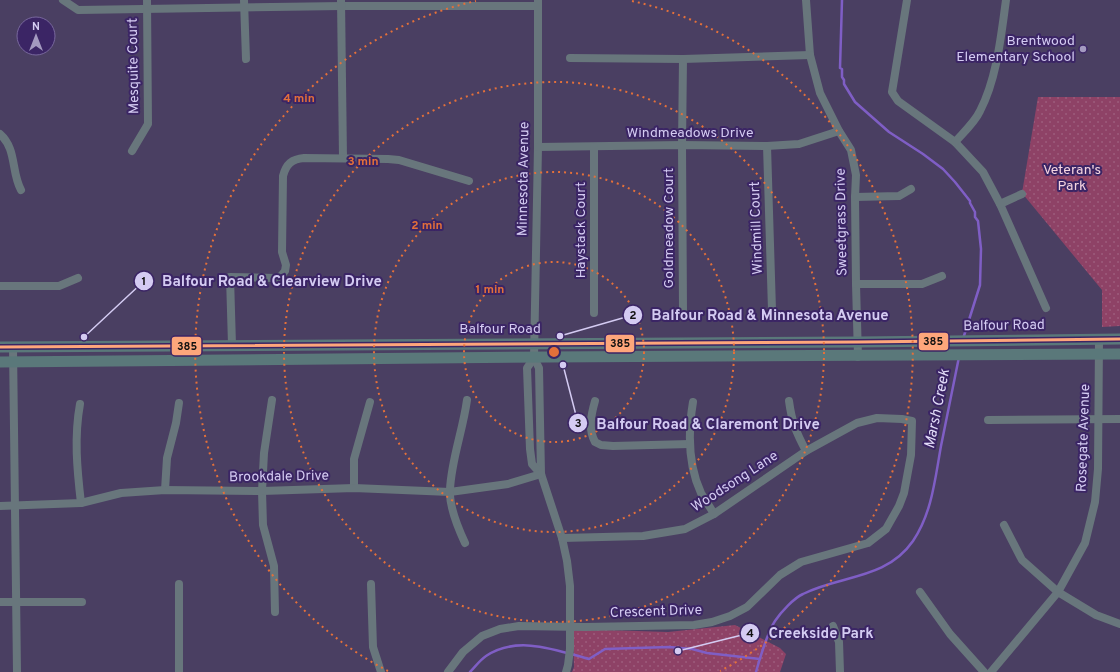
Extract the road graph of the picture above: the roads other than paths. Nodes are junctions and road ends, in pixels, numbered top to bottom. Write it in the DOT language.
graph roads {
  1 [pos="62,0"];
  2 [pos="146,0"];
  3 [pos="806,0"];
  4 [pos="907,0"];
  5 [pos="1006,0"];
  6 [pos="341,3"];
  7 [pos="469,3"];
  8 [pos="538,3"];
  9 [pos="244,4"];
  10 [pos="147,9"];
  11 [pos="810,55"];
  12 [pos="570,58"];
  13 [pos="246,59"];
  14 [pos="683,59"];
  15 [pos="840,131"];
  16 [pos="0,134"];
  17 [pos="955,142"];
  18 [pos="682,145"];
  19 [pos="767,146"];
  20 [pos="538,148"];
  21 [pos="594,148"];
  22 [pos="132,151"];
  23 [pos="343,158"];
  24 [pos="469,181"];
  25 [pos="911,189"];
  26 [pos="21,190"];
  27 [pos="1022,194"];
  28 [pos="855,197"];
  29 [pos="1000,204"];
  30 [pos="942,276"];
  31 [pos="78,278"];
  32 [pos="856,284"];
  33 [pos="0,286"];
  34 [pos="1046,308"];
  35 [pos="683,310"];
  36 [pos="772,310"];
  37 [pos="594,313"];
  38 [pos="1099,340"];
  39 [pos="1120,340"];
  40 [pos="858,342"];
  41 [pos="534,343"];
  42 [pos="232,345"];
  43 [pos="0,347"];
  44 [pos="13,347"];
  45 [pos="1099,354"];
  46 [pos="1120,354"];
  47 [pos="858,356"];
  48 [pos="534,358"];
  49 [pos="0,362"];
  50 [pos="12,362"];
  51 [pos="272,400"];
  52 [pos="467,400"];
  53 [pos="595,401"];
  54 [pos="370,402"];
  55 [pos="693,402"];
  56 [pos="789,402"];
  57 [pos="178,403"];
  58 [pos="80,404"];
  59 [pos="1098,419"];
  60 [pos="1120,419"];
  61 [pos="988,420"];
  62 [pos="912,421"];
  63 [pos="690,444"];
  64 [pos="806,451"];
  65 [pos="541,474"];
  66 [pos="354,488"];
  67 [pos="165,490"];
  68 [pos="262,491"];
  69 [pos="450,492"];
  70 [pos="81,503"];
  71 [pos="0,506"];
  72 [pos="16,506"];
  73 [pos="714,514"];
  74 [pos="1004,525"];
  75 [pos="562,538"];
  76 [pos="465,543"];
  77 [pos="179,584"];
  78 [pos="371,584"];
  79 [pos="920,592"];
  80 [pos="1058,592"];
  81 [pos="0,602"];
  82 [pos="16,602"];
  83 [pos="82,602"];
  84 [pos="275,612"];
  85 [pos="1120,624"];
  86 [pos="833,626"];
  87 [pos="569,627"];
  88 [pos="17,672"];
  89 [pos="179,672"];
  90 [pos="382,672"];
  91 [pos="448,672"];
  92 [pos="566,672"];
  93 [pos="840,672"];
  94 [pos="984,672"];
  95 [pos="991,672"];
  1 -- 10 [label="street"];
  2 -- 10 [label="street, Mesquite Court"];
  3 -- 11 [label="street, Sweetgrass Drive"];
  4 -- 17 [label="street"];
  5 -- 17 [label="street"];
  6 -- 7 [label="street"];
  6 -- 9 [label="street"];
  6 -- 23 [label="street"];
  7 -- 8 [label="street"];
  8 -- 20 [label="street, Minnesota Avenue"];
  9 -- 10 [label="street"];
  9 -- 13 [label="street"];
  10 -- 22 [label="street, Mesquite Court"];
  11 -- 14 [label="street"];
  11 -- 15 [label="street, Sweetgrass Drive"];
  12 -- 14 [label="street"];
  14 -- 18 [label="street, Goldmeadow Court"];
  15 -- 19 [label="street, Windmeadows Drive"];
  15 -- 28 [label="street, Sweetgrass Drive"];
  16 -- 26 [label="street"];
  17 -- 29 [label="street"];
  18 -- 19 [label="street, Windmeadows Drive"];
  18 -- 21 [label="street, Windmeadows Drive"];
  18 -- 35 [label="street, Goldmeadow Court"];
  19 -- 36 [label="street, Windmill Court"];
  20 -- 21 [label="street, Windmeadows Drive"];
  20 -- 41 [label="street, Minnesota Avenue"];
  21 -- 37 [label="street, Haystack Court"];
  23 -- 24 [label="street"];
  23 -- 42 [label="street"];
  25 -- 28 [label="street"];
  27 -- 29 [label="street"];
  28 -- 32 [label="street, Sweetgrass Drive"];
  29 -- 34 [label="street"];
  30 -- 32 [label="street"];
  31 -- 33 [label="street"];
  32 -- 40 [label="street, Sweetgrass Drive"];
  38 -- 39 [label="main road, Balfour Road"];
  38 -- 40 [label="main road, Balfour Road"];
  38 -- 45 [label="street, Rosegate Avenue"];
  40 -- 41 [label="main road, Balfour Road"];
  40 -- 47 [label="street, Sweetgrass Drive"];
  41 -- 42 [label="main road, Balfour Road"];
  41 -- 48 [label="street, Minnesota Avenue"];
  42 -- 44 [label="main road, Balfour Road"];
  43 -- 44 [label="main road, Balfour Road"];
  44 -- 50 [label="street"];
  45 -- 46 [label="main road, Balfour Road"];
  45 -- 47 [label="main road, Balfour Road"];
  45 -- 59 [label="street, Rosegate Avenue"];
  47 -- 48 [label="main road, Balfour Road"];
  48 -- 50 [label="main road, Balfour Road"];
  48 -- 65 [label="street"];
  48 -- 65 [label="street"];
  49 -- 50 [label="main road, Balfour Road"];
  50 -- 72 [label="street"];
  51 -- 68 [label="street"];
  52 -- 69 [label="street"];
  53 -- 63 [label="street"];
  54 -- 66 [label="street"];
  55 -- 63 [label="street"];
  56 -- 64 [label="street"];
  57 -- 67 [label="street"];
  58 -- 70 [label="street"];
  59 -- 60 [label="street"];
  59 -- 61 [label="street"];
  59 -- 80 [label="street, Rosegate Avenue"];
  62 -- 64 [label="street, Woodsong Lane"];
  62 -- 87 [label="street, Crescent Drive"];
  63 -- 73 [label="street"];
  64 -- 73 [label="street, Woodsong Lane"];
  65 -- 69 [label="street, Brookdale Drive"];
  65 -- 75 [label="street"];
  66 -- 68 [label="street, Brookdale Drive"];
  66 -- 69 [label="street, Brookdale Drive"];
  67 -- 68 [label="street, Brookdale Drive"];
  67 -- 70 [label="street, Brookdale Drive"];
  68 -- 84 [label="street"];
  69 -- 76 [label="street"];
  70 -- 72 [label="street, Brookdale Drive"];
  71 -- 72 [label="street, Brookdale Drive"];
  72 -- 82 [label="street"];
  73 -- 75 [label="street, Woodsong Lane"];
  74 -- 80 [label="street"];
  75 -- 87 [label="street"];
  77 -- 89 [label="street"];
  78 -- 90 [label="street"];
  79 -- 94 [label="street"];
  80 -- 85 [label="street"];
  80 -- 95 [label="street, Rosegate Avenue"];
  81 -- 82 [label="street"];
  82 -- 83 [label="street"];
  82 -- 88 [label="street"];
  86 -- 93 [label="street"];
  87 -- 91 [label="street, Crescent Drive"];
  87 -- 92 [label="street"];
}
